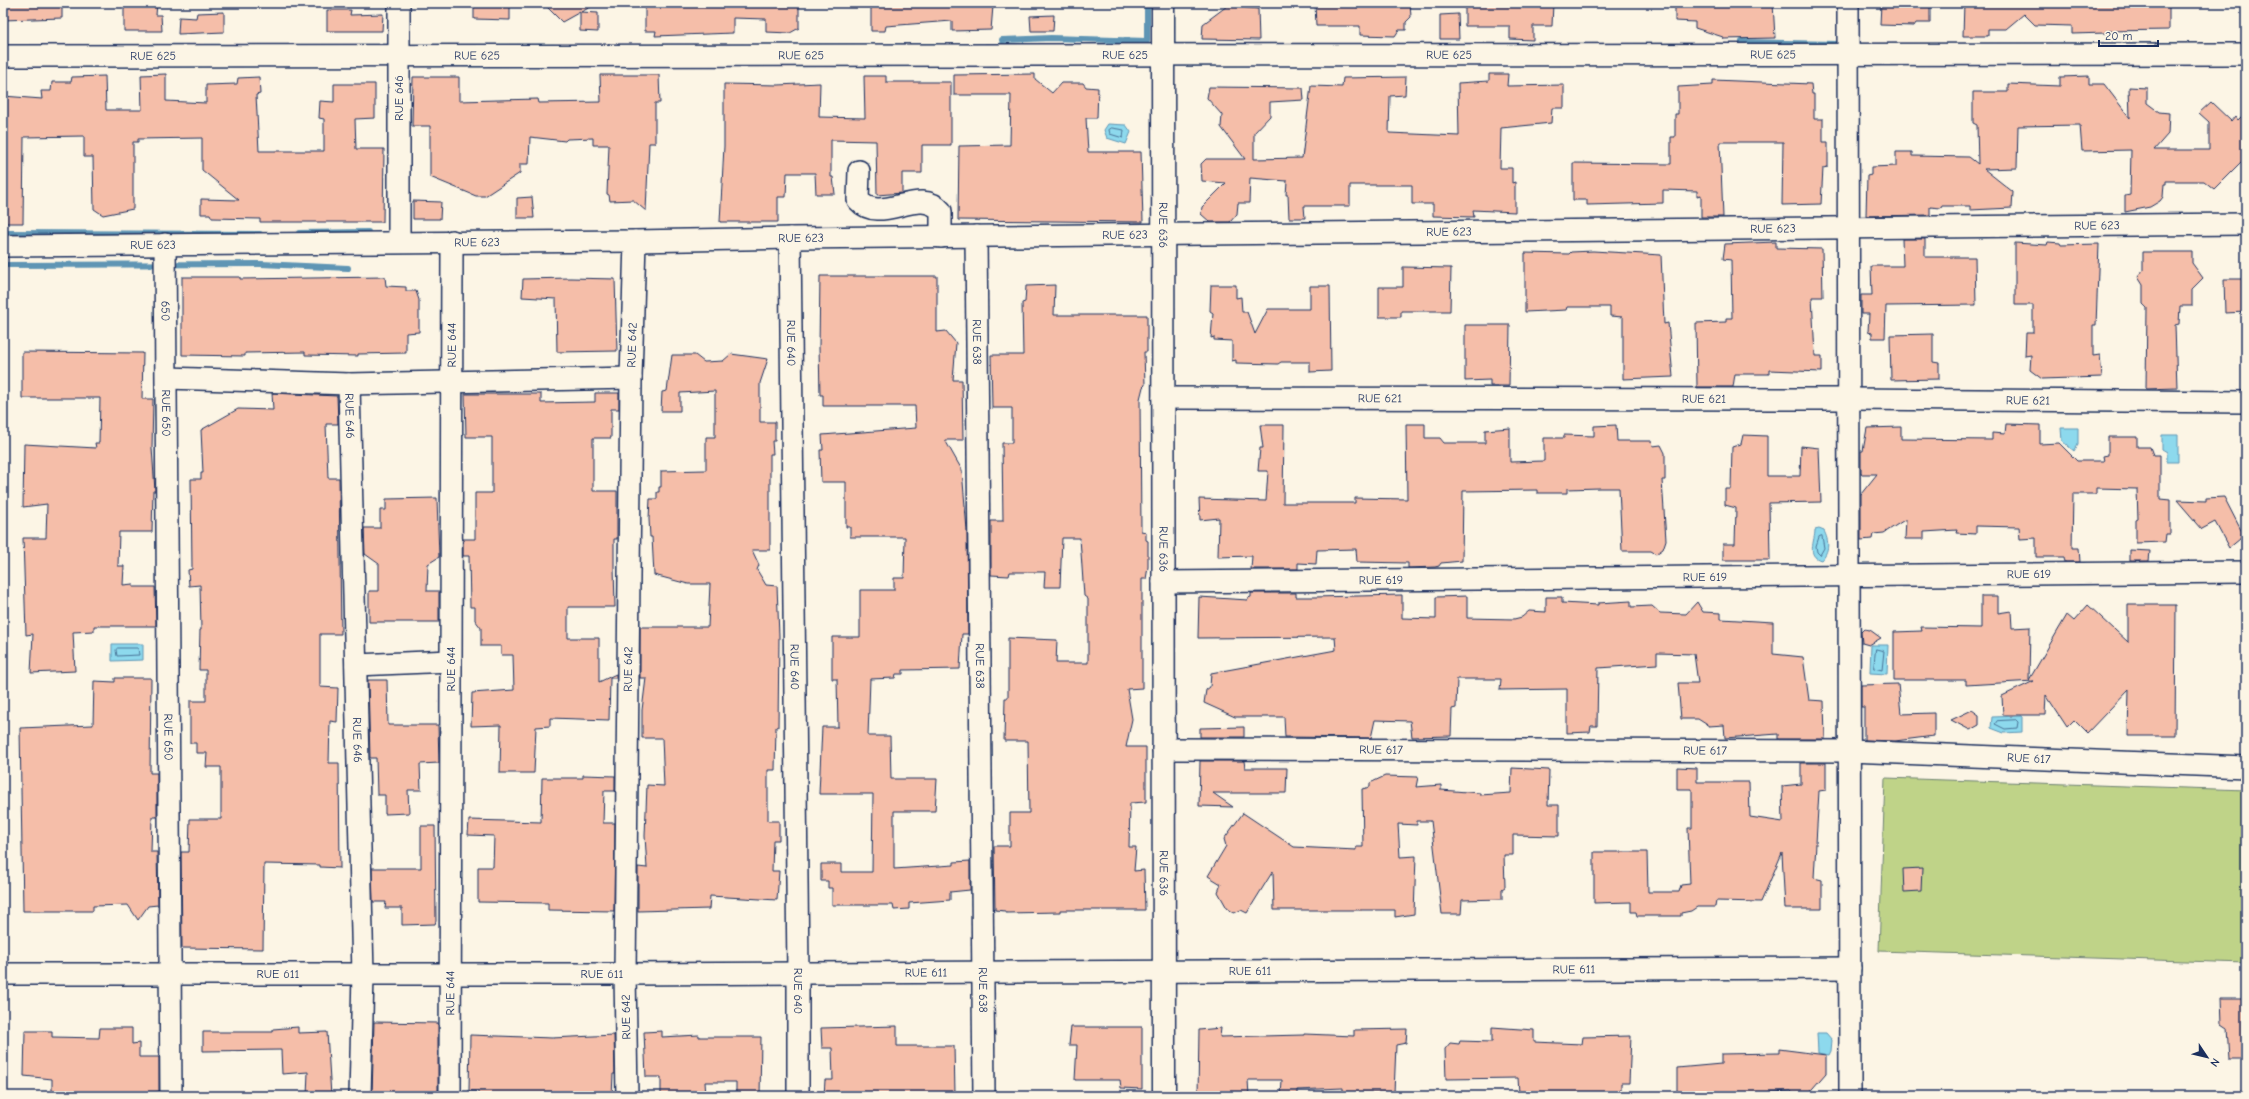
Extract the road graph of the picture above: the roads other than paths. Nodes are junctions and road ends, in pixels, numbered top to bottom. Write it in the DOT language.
graph roads {
  1 [pos="399,3"];
  2 [pos="1162,3"];
  3 [pos="1848,3"];
  4 [pos="2246,54"];
  5 [pos="1162,55"];
  6 [pos="1848,55"];
  7 [pos="3,56"];
  8 [pos="399,56"];
  9 [pos="859,171"];
  10 [pos="2246,224"];
  11 [pos="1848,228"];
  12 [pos="1163,234"];
  13 [pos="976,236"];
  14 [pos="941,237"];
  15 [pos="790,238"];
  16 [pos="452,241"];
  17 [pos="635,241"];
  18 [pos="400,242"];
  19 [pos="165,244"];
  20 [pos="3,246"];
  21 [pos="167,378"];
  22 [pos="631,378"];
  23 [pos="452,382"];
  24 [pos="349,384"];
  25 [pos="1163,398"];
  26 [pos="1849,399"];
  27 [pos="2246,402"];
  28 [pos="2246,572"];
  29 [pos="1849,576"];
  30 [pos="1163,582"];
  31 [pos="451,661"];
  32 [pos="356,665"];
  33 [pos="1163,749"];
  34 [pos="1849,751"];
  35 [pos="2246,767"];
  36 [pos="1850,968"];
  37 [pos="983,971"];
  38 [pos="1163,971"];
  39 [pos="450,972"];
  40 [pos="798,972"];
  41 [pos="170,973"];
  42 [pos="3,974"];
  43 [pos="625,974"];
  44 [pos="363,975"];
  45 [pos="171,1096"];
  46 [pos="360,1096"];
  47 [pos="450,1096"];
  48 [pos="627,1096"];
  49 [pos="798,1096"];
  50 [pos="984,1096"];
  51 [pos="1164,1096"];
  52 [pos="1850,1096"];
  1 -- 8 [label="street, RUE 646"];
  2 -- 5 [label="street, RUE 636"];
  3 -- 6 [label="street"];
  4 -- 6 [label="street, RUE 625"];
  5 -- 6 [label="street, RUE 625"];
  5 -- 8 [label="street, RUE 625"];
  5 -- 12 [label="street, RUE 636"];
  6 -- 11 [label="street"];
  7 -- 8 [label="street, RUE 625"];
  8 -- 18 [label="street, RUE 646"];
  9 -- 14 [label="street"];
  10 -- 11 [label="street, RUE 623"];
  11 -- 12 [label="street, RUE 623"];
  11 -- 26 [label="street"];
  12 -- 13 [label="street, RUE 623"];
  12 -- 25 [label="street, RUE 636"];
  13 -- 14 [label="street, RUE 623"];
  13 -- 37 [label="street, RUE 638"];
  14 -- 15 [label="street, RUE 623"];
  15 -- 17 [label="street, RUE 623"];
  15 -- 40 [label="street, RUE 640"];
  16 -- 17 [label="street, RUE 623"];
  16 -- 18 [label="street, RUE 623"];
  16 -- 23 [label="street, RUE 644"];
  17 -- 22 [label="street, RUE 642"];
  18 -- 19 [label="street, RUE 623"];
  19 -- 20 [label="street, RUE 623"];
  19 -- 21 [label="street, 650"];
  21 -- 24 [label="street"];
  21 -- 41 [label="street, RUE 650"];
  22 -- 23 [label="street"];
  22 -- 43 [label="street, RUE 642"];
  23 -- 24 [label="street"];
  23 -- 31 [label="street, RUE 644"];
  24 -- 32 [label="street, RUE 646"];
  25 -- 26 [label="street, RUE 621"];
  25 -- 30 [label="street, RUE 636"];
  26 -- 27 [label="street, RUE 621"];
  26 -- 29 [label="street"];
  28 -- 29 [label="street, RUE 619"];
  29 -- 30 [label="street, RUE 619"];
  29 -- 34 [label="street"];
  30 -- 33 [label="street, RUE 636"];
  31 -- 32 [label="street"];
  31 -- 39 [label="street, RUE 644"];
  32 -- 44 [label="street, RUE 646"];
  33 -- 34 [label="street, RUE 617"];
  33 -- 38 [label="street, RUE 636"];
  34 -- 35 [label="street, RUE 617"];
  34 -- 36 [label="street"];
  36 -- 38 [label="street, RUE 611"];
  36 -- 52 [label="street"];
  37 -- 38 [label="street, RUE 611"];
  37 -- 40 [label="street, RUE 611"];
  37 -- 50 [label="street, RUE 638"];
  38 -- 51 [label="street, RUE 636"];
  39 -- 43 [label="street, RUE 611"];
  39 -- 44 [label="street, RUE 611"];
  39 -- 47 [label="street, RUE 644"];
  40 -- 43 [label="street, RUE 611"];
  40 -- 49 [label="street, RUE 640"];
  41 -- 42 [label="street, RUE 611"];
  41 -- 44 [label="street, RUE 611"];
  41 -- 45 [label="street, RUE 650"];
  43 -- 48 [label="street, RUE 642"];
  44 -- 46 [label="street, RUE 646"];
}
